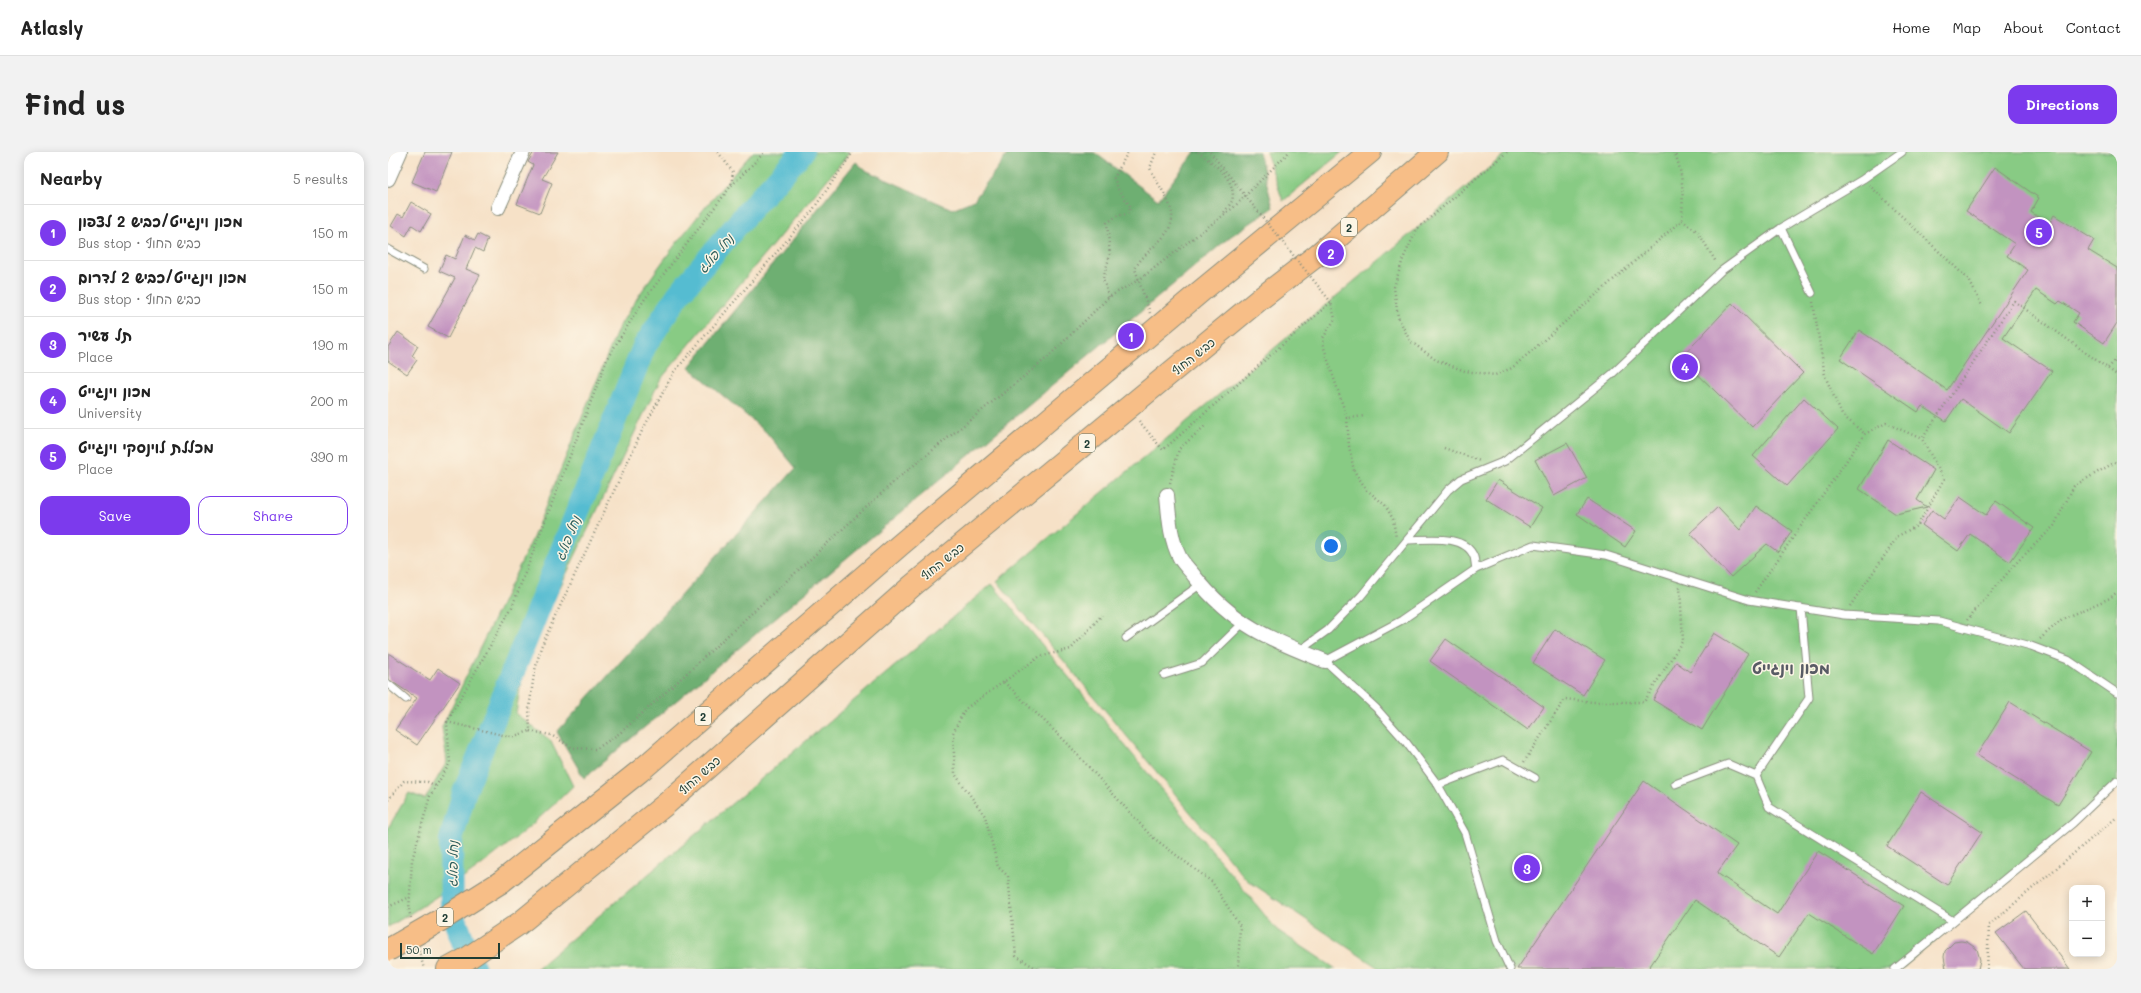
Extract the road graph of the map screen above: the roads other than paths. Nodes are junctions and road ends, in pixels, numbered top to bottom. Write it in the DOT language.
graph roads {
  1 [pos="400,152"];
  2 [pos="523,152"];
  3 [pos="1370,152"];
  4 [pos="1437,152"];
  5 [pos="1902,152"];
  6 [pos="388,179"];
  7 [pos="498,208"];
  8 [pos="1781,228"];
  9 [pos="388,249"];
  10 [pos="424,269"];
  11 [pos="1812,293"];
  12 [pos="1167,495"];
  13 [pos="1407,540"];
  14 [pos="1476,569"];
  15 [pos="1201,584"];
  16 [pos="1801,608"];
  17 [pos="1243,623"];
  18 [pos="1126,638"];
  19 [pos="1299,651"];
  20 [pos="1324,661"];
  21 [pos="1164,675"];
  22 [pos="388,684"];
  23 [pos="2117,694"];
  24 [pos="406,699"];
  25 [pos="1756,776"];
  26 [pos="1535,778"];
  27 [pos="2117,781"];
  28 [pos="1676,784"];
  29 [pos="1438,785"];
  30 [pos="1954,921"];
  31 [pos="388,950"];
  32 [pos="448,969"];
  33 [pos="1510,969"];
  34 [pos="1895,969"];
  1 -- 6 [label="street"];
  2 -- 7 [label="street"];
  3 -- 31 [label="highway, 2, bridge"];
  4 -- 32 [label="highway, כביש החוף / 2"];
  5 -- 8 [label="lane"];
  8 -- 11 [label="lane"];
  8 -- 13 [label="lane"];
  9 -- 10 [label="lane"];
  12 -- 15 [label="street"];
  13 -- 14 [label="lane"];
  13 -- 19 [label="lane"];
  14 -- 16 [label="lane"];
  14 -- 20 [label="lane"];
  15 -- 17 [label="street"];
  15 -- 18 [label="lane"];
  16 -- 23 [label="lane"];
  16 -- 25 [label="lane"];
  17 -- 19 [label="street"];
  17 -- 21 [label="lane"];
  19 -- 20 [label="street"];
  20 -- 29 [label="lane"];
  22 -- 24 [label="lane"];
  25 -- 28 [label="lane"];
  25 -- 30 [label="lane"];
  26 -- 29 [label="lane"];
  27 -- 30 [label="lane"];
  29 -- 33 [label="lane"];
  30 -- 34 [label="lane"];
}
